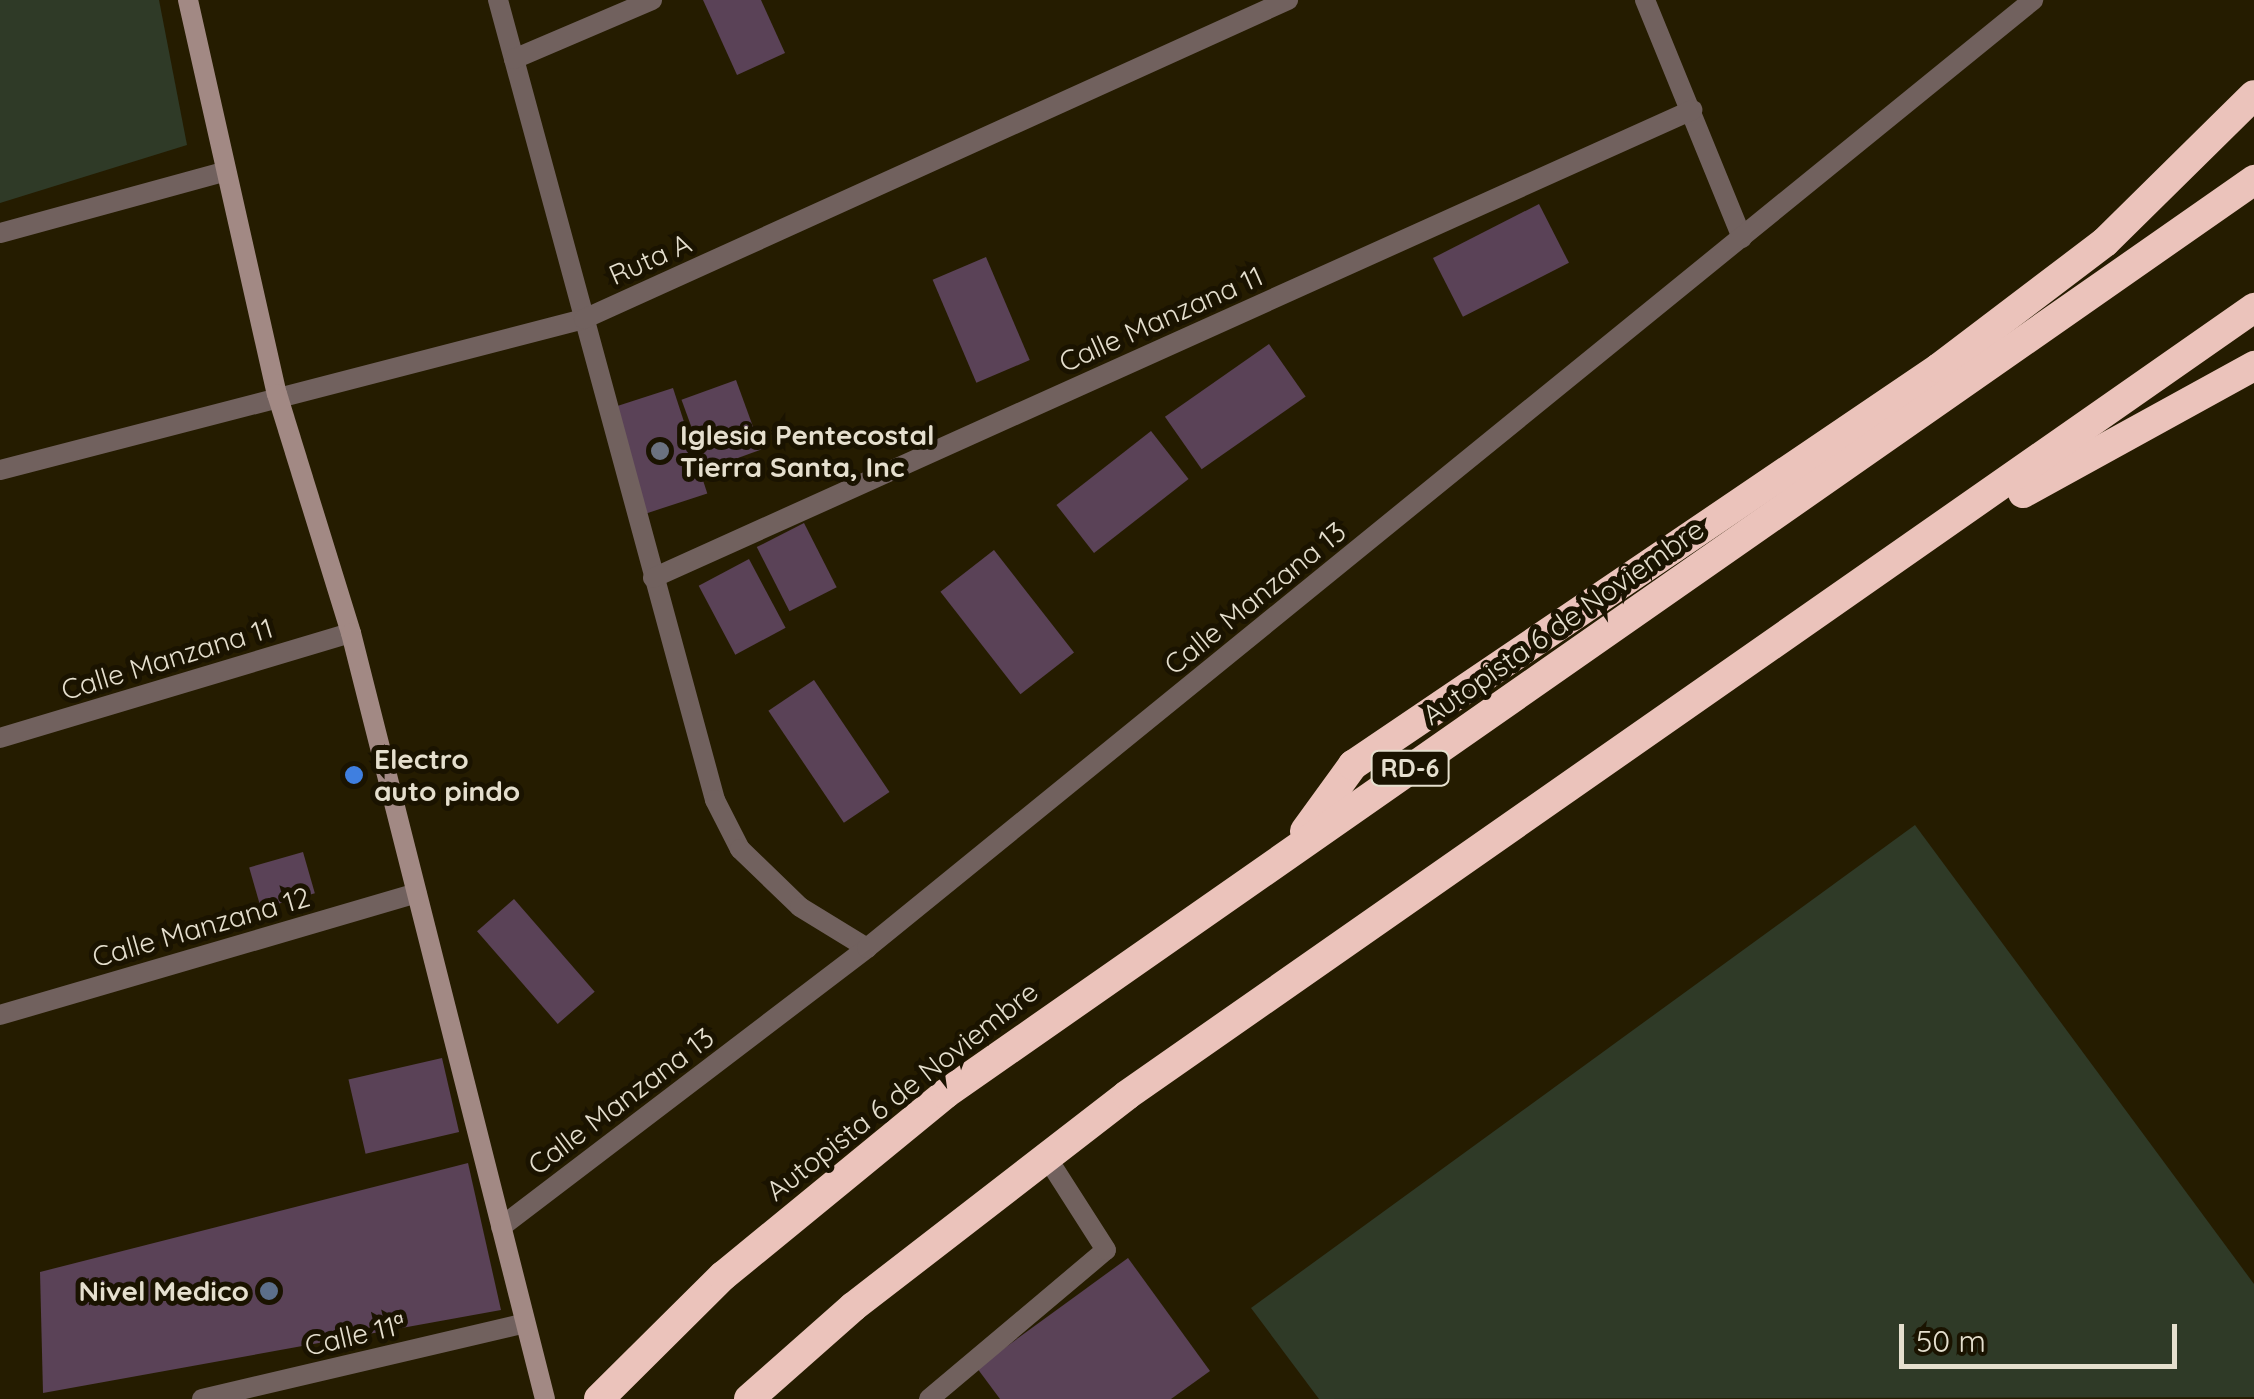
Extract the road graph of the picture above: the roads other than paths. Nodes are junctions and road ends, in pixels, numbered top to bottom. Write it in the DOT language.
graph roads {
  1 [pos="188,0"];
  2 [pos="498,0"];
  3 [pos="652,0"];
  4 [pos="1288,0"];
  5 [pos="1646,0"];
  6 [pos="2033,0"];
  7 [pos="514,59"];
  8 [pos="2254,95"];
  9 [pos="1692,110"];
  10 [pos="224,172"];
  11 [pos="2254,180"];
  12 [pos="0,233"];
  13 [pos="1742,238"];
  14 [pos="2254,308"];
  15 [pos="584,319"];
  16 [pos="2254,366"];
  17 [pos="277,394"];
  18 [pos="0,470"];
  19 [pos="1902,559"];
  20 [pos="653,578"];
  21 [pos="350,632"];
  22 [pos="0,738"];
  23 [pos="1292,849"];
  24 [pos="417,893"];
  25 [pos="867,948"];
  26 [pos="0,1014"];
  27 [pos="1046,1156"];
  28 [pos="501,1227"];
  29 [pos="521,1324"];
  30 [pos="202,1399"];
  31 [pos="545,1399"];
  32 [pos="599,1399"];
  33 [pos="748,1399"];
  34 [pos="929,1399"];
  1 -- 10 [label="main road"];
  2 -- 7 [label="street"];
  3 -- 7 [label="street"];
  4 -- 15 [label="street, Ruta A"];
  5 -- 9 [label="street"];
  6 -- 13 [label="street, Calle Manzana 13"];
  7 -- 15 [label="street"];
  8 -- 23 [label="highway"];
  9 -- 13 [label="street"];
  9 -- 20 [label="street, Calle Manzana 11"];
  10 -- 12 [label="street"];
  10 -- 17 [label="main road"];
  11 -- 23 [label="highway, Autopista 6 de Noviembre / RD-6"];
  13 -- 25 [label="street, Calle Manzana 13"];
  14 -- 19 [label="highway"];
  15 -- 17 [label="street, Ruta A"];
  15 -- 20 [label="street"];
  16 -- 19 [label="highway"];
  17 -- 18 [label="street, Ruta A"];
  17 -- 21 [label="main road"];
  19 -- 27 [label="highway"];
  20 -- 25 [label="street"];
  21 -- 22 [label="street, Calle Manzana 11"];
  21 -- 24 [label="main road"];
  23 -- 32 [label="highway, Autopista 6 de Noviembre / RD-6"];
  24 -- 26 [label="street, Calle Manzana 12"];
  24 -- 28 [label="main road"];
  25 -- 28 [label="street, Calle Manzana 13"];
  27 -- 33 [label="highway"];
  27 -- 34 [label="street"];
  28 -- 29 [label="main road"];
  29 -- 30 [label="street, Calle 11ª"];
  29 -- 31 [label="main road"];
}
